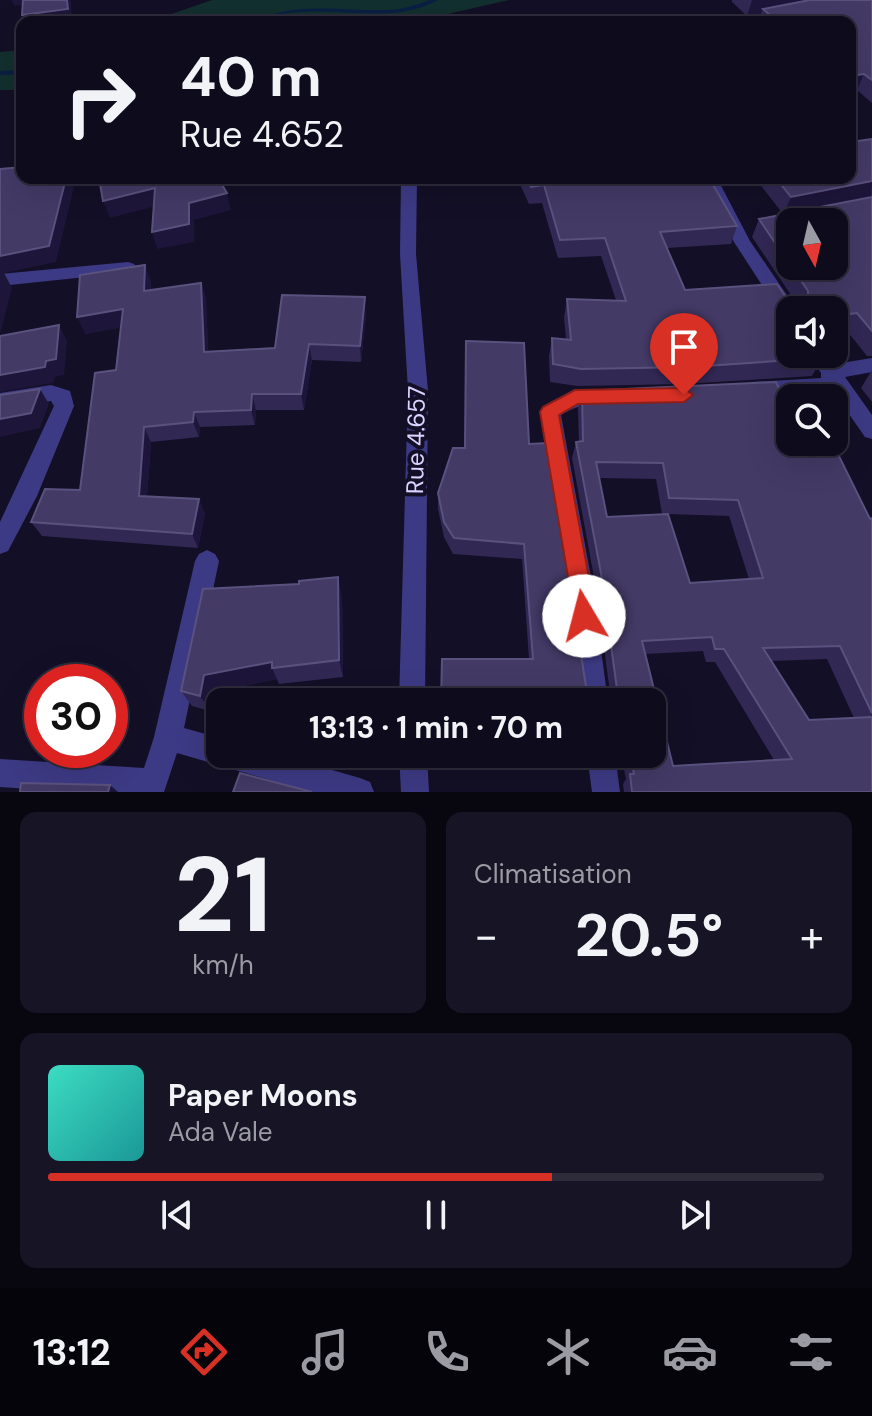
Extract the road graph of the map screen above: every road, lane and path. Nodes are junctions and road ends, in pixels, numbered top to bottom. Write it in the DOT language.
graph roads {
  1 [pos="794,12"];
  2 [pos="771,16"];
  3 [pos="409,184"];
  4 [pos="713,184"];
  5 [pos="128,268"];
  6 [pos="0,280"];
  7 [pos="780,296"];
  8 [pos="848,364"];
  9 [pos="872,365"];
  10 [pos="825,368"];
  11 [pos="828,368"];
  12 [pos="726,392"];
  13 [pos="637,396"];
  14 [pos="0,401"];
  15 [pos="872,431"];
  16 [pos="0,544"];
  17 [pos="207,561"];
  18 [pos="412,688"];
  19 [pos="593,688"];
  20 [pos="168,737"];
  21 [pos="206,748"];
  22 [pos="277,768"];
  23 [pos="414,768"];
  24 [pos="603,768"];
  25 [pos="0,773"];
  26 [pos="151,788"];
  27 [pos="360,792"];
  28 [pos="415,792"];
  29 [pos="606,792"];
  1 -- 2 [label="street"];
  3 -- 18 [label="street, Rue 4.657"];
  4 -- 7 [label="street"];
  5 -- 6 [label="street"];
  8 -- 9 [label="street"];
  10 -- 12 [label="street"];
  11 -- 15 [label="street"];
  13 -- 19 [label="street"];
  14 -- 16 [label="street"];
  17 -- 20 [label="street"];
  20 -- 21 [label="street"];
  20 -- 26 [label="street"];
  22 -- 27 [label="street"];
  23 -- 28 [label="street"];
  24 -- 29 [label="street"];
  25 -- 26 [label="street"];
}
